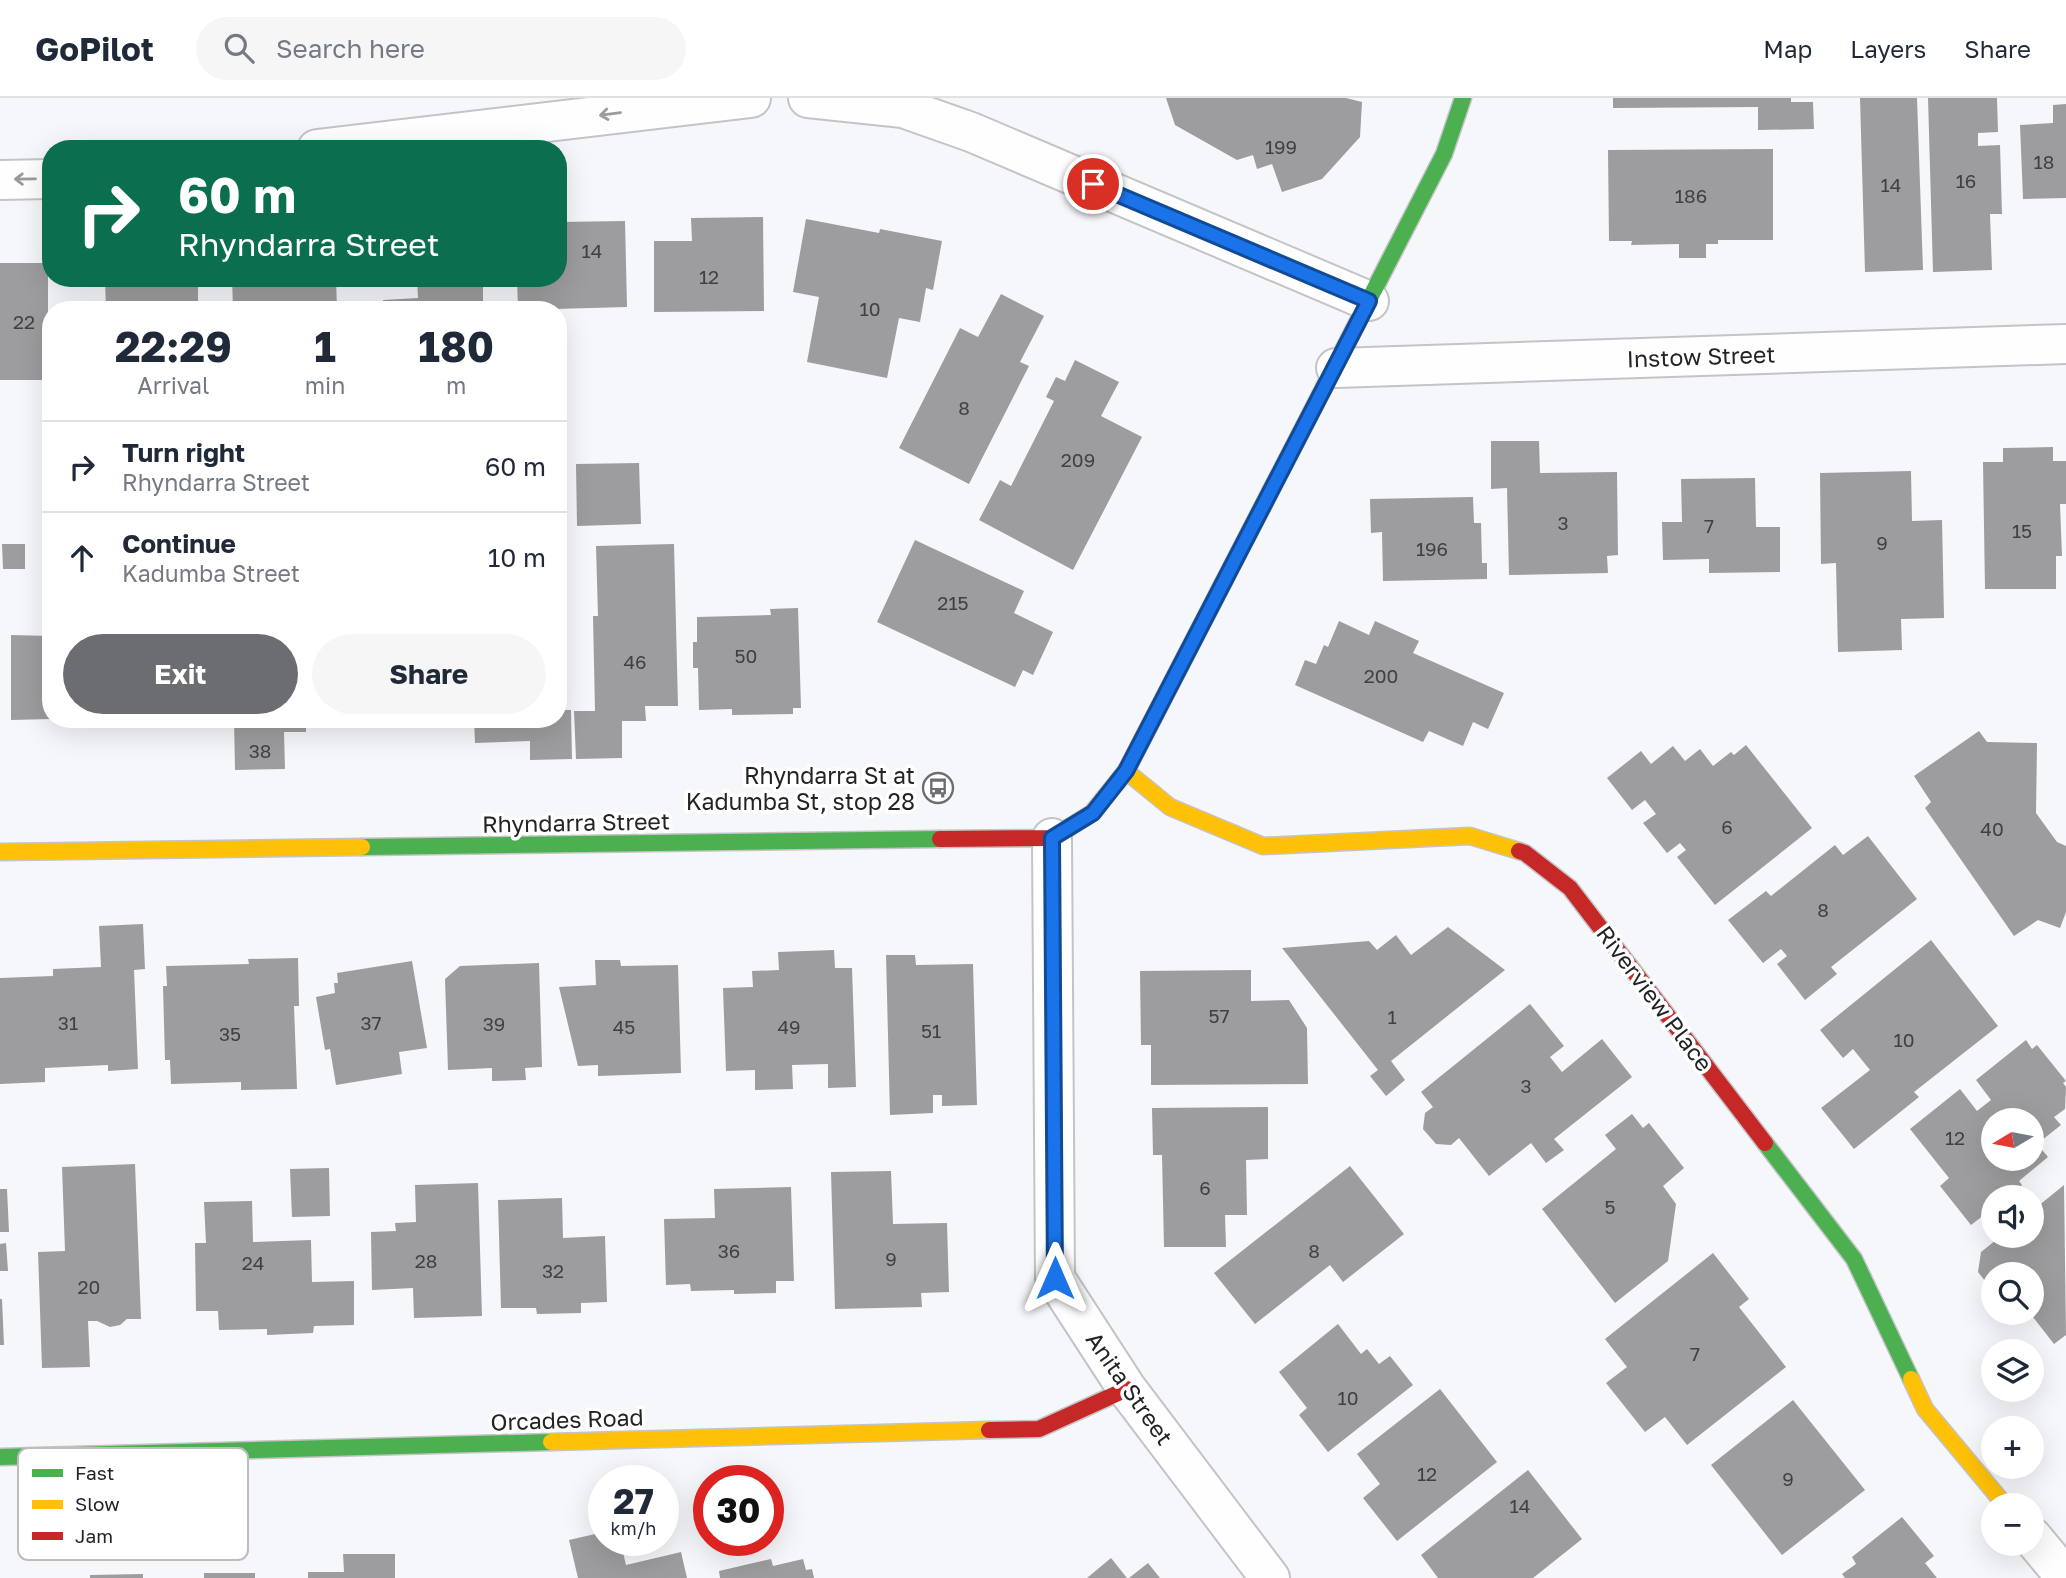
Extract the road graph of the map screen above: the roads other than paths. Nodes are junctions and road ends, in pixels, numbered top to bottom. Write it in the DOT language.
graph roads {
  1 [pos="751,98"];
  2 [pos="808,98"];
  3 [pos="1463,98"];
  4 [pos="394,140"];
  5 [pos="42,179"];
  6 [pos="0,180"];
  7 [pos="1369,301"];
  8 [pos="2066,344"];
  9 [pos="1336,368"];
  10 [pos="1126,771"];
  11 [pos="1052,838"];
  12 [pos="0,852"];
  13 [pos="1127,1389"];
  14 [pos="248,1450"];
  15 [pos="0,1457"];
  16 [pos="18,1457"];
  17 [pos="1995,1493"];
  18 [pos="2044,1551"];
  19 [pos="1270,1578"];
  20 [pos="2066,1578"];
  1 -- 4 [label="street, one-way"];
  2 -- 7 [label="street"];
  3 -- 7 [label="street"];
  5 -- 6 [label="street, one-way"];
  7 -- 9 [label="street"];
  8 -- 9 [label="street, Instow Street"];
  9 -- 10 [label="street"];
  10 -- 11 [label="street"];
  10 -- 17 [label="street, Riverview Place"];
  11 -- 12 [label="street, Rhyndarra Street"];
  11 -- 13 [label="street, Anita Street"];
  13 -- 14 [label="street, Orcades Road"];
  13 -- 19 [label="street, Anita Street"];
  15 -- 16 [label="street, Orcades Road"];
  18 -- 20 [label="street"];
}
